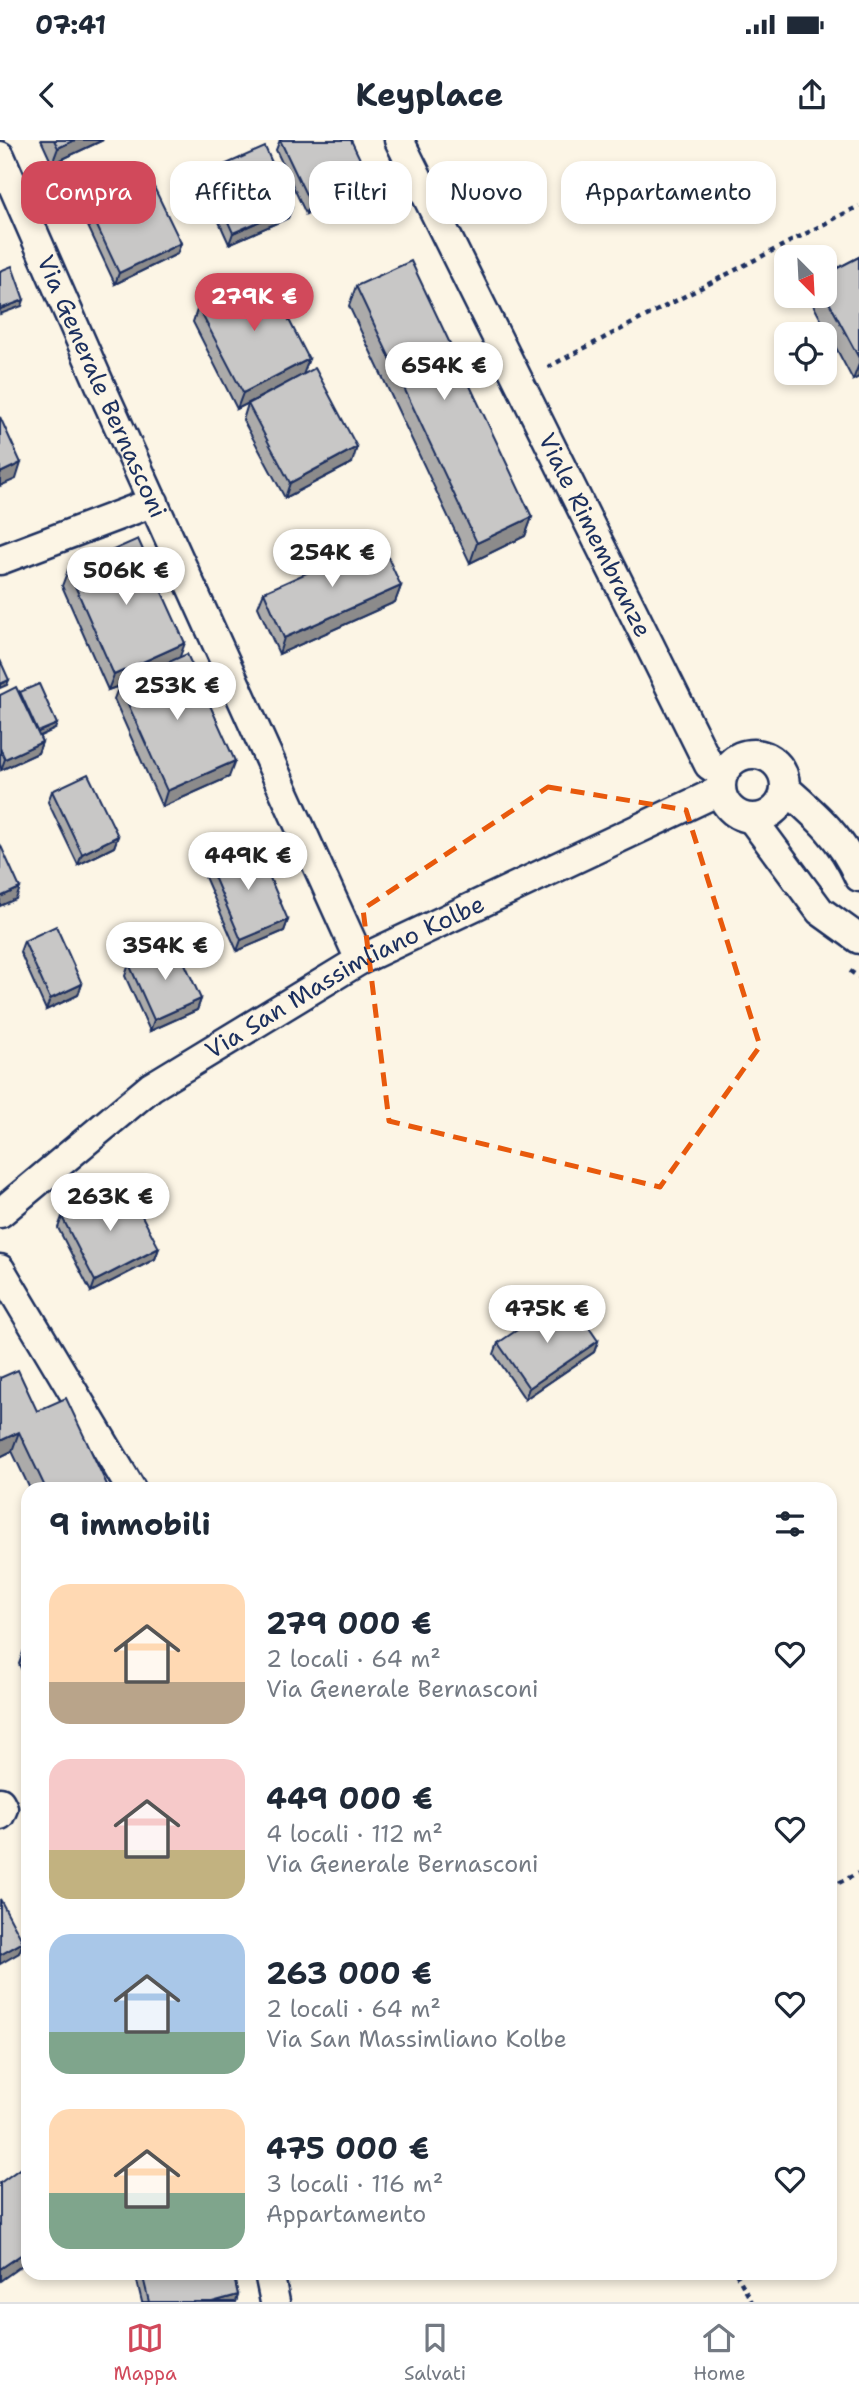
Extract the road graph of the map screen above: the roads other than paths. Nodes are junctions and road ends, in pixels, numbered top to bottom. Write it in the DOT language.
graph roads {
  1 [pos="399,140"];
  2 [pos="0,156"];
  3 [pos="153,502"];
  4 [pos="0,560"];
  5 [pos="722,782"];
  6 [pos="786,789"];
  7 [pos="752,819"];
  8 [pos="859,877"];
  9 [pos="859,939"];
  10 [pos="360,960"];
  11 [pos="0,1213"];
  12 [pos="0,1269"];
  13 [pos="127,1482"];
  14 [pos="0,1802"];
  15 [pos="0,1815"];
  16 [pos="270,2280"];
  17 [pos="275,2302"];
  1 -- 5 [label="street, Viale Rimembranze"];
  2 -- 3 [label="street, Via Generale Bernasconi"];
  3 -- 4 [label="street"];
  3 -- 10 [label="street, Via Generale Bernasconi"];
  5 -- 6 [label="street"];
  5 -- 7 [label="street"];
  5 -- 10 [label="street, Via San Massimliano Kolbe"];
  6 -- 7 [label="street"];
  6 -- 8 [label="street"];
  7 -- 9 [label="street"];
  10 -- 11 [label="street, Via San Massimliano Kolbe"];
  12 -- 13 [label="street"];
  14 -- 15 [label="street"];
  16 -- 17 [label="street"];
}
